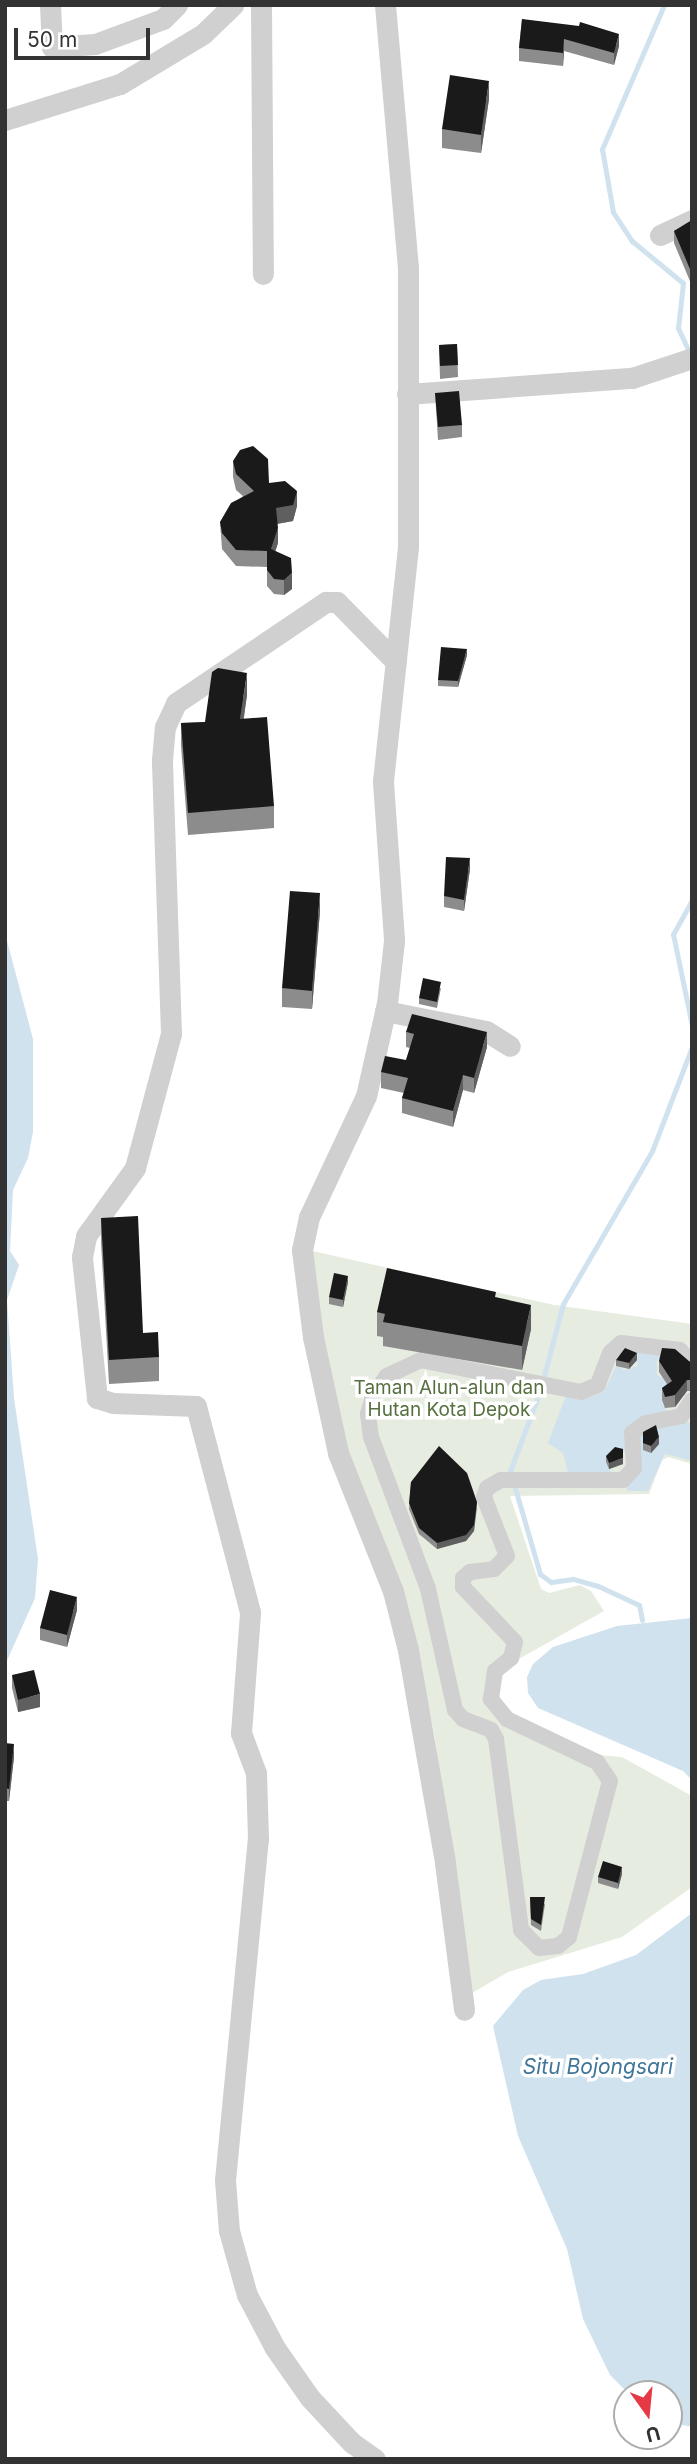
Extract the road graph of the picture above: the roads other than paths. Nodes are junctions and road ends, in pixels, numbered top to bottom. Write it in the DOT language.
graph roads {
  1 [pos="50,5"];
  2 [pos="177,5"];
  3 [pos="233,5"];
  4 [pos="261,5"];
  5 [pos="386,5"];
  6 [pos="5,120"];
  7 [pos="692,220"];
  8 [pos="660,235"];
  9 [pos="263,274"];
  10 [pos="687,360"];
  11 [pos="407,394"];
  12 [pos="396,662"];
  13 [pos="385,1011"];
  14 [pos="510,1046"];
  15 [pos="692,1363"];
  16 [pos="692,1400"];
  17 [pos="464,2010"];
  18 [pos="375,2459"];
  1 -- 2 [label="street"];
  3 -- 6 [label="street"];
  4 -- 9 [label="street"];
  5 -- 11 [label="street"];
  7 -- 8 [label="street"];
  10 -- 11 [label="street"];
  11 -- 12 [label="street"];
  12 -- 13 [label="street"];
  12 -- 18 [label="street"];
  13 -- 14 [label="street"];
  13 -- 17 [label="street"];
  15 -- 16 [label="street"];
}
